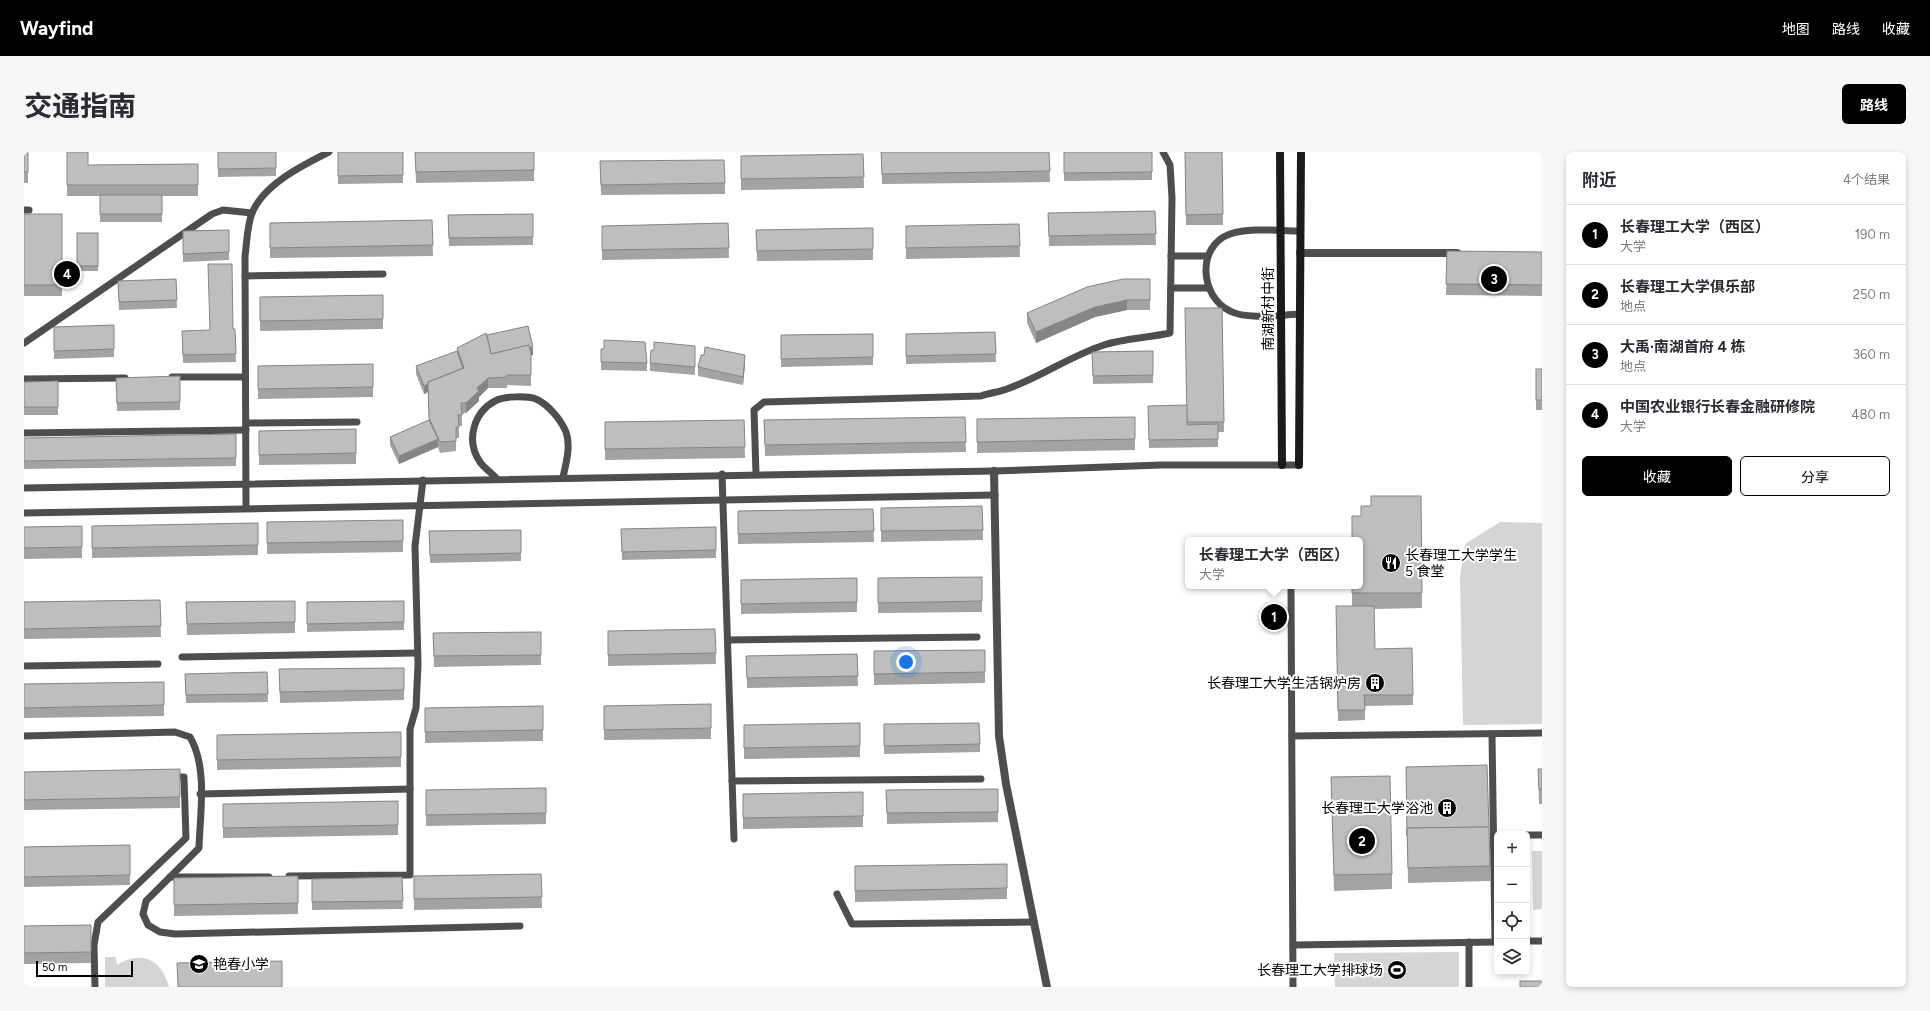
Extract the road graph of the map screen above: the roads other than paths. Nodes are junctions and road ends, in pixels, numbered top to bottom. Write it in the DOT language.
graph roads {
  1 [pos="329,152"];
  2 [pos="1162,152"];
  3 [pos="1280,152"];
  4 [pos="1301,152"];
  5 [pos="252,213"];
  6 [pos="1281,231"];
  7 [pos="1300,231"];
  8 [pos="1300,253"];
  9 [pos="1464,253"];
  10 [pos="1171,256"];
  11 [pos="1207,256"];
  12 [pos="383,274"];
  13 [pos="245,276"];
  14 [pos="1171,288"];
  15 [pos="1209,288"];
  16 [pos="1299,314"];
  17 [pos="1281,315"];
  18 [pos="24,343"];
  19 [pos="245,377"];
  20 [pos="135,378"];
  21 [pos="166,378"];
  22 [pos="24,379"];
  23 [pos="357,422"];
  24 [pos="246,426"];
  25 [pos="24,432"];
  26 [pos="1282,465"];
  27 [pos="1299,465"];
  28 [pos="994,471"];
  29 [pos="722,474"];
  30 [pos="756,474"];
  31 [pos="563,477"];
  32 [pos="497,478"];
  33 [pos="423,480"];
  34 [pos="246,484"];
  35 [pos="24,488"];
  36 [pos="995,495"];
  37 [pos="723,499"];
  38 [pos="419,504"];
  39 [pos="246,508"];
  40 [pos="24,513"];
  41 [pos="1291,589"];
  42 [pos="977,637"];
  43 [pos="728,640"];
  44 [pos="417,654"];
  45 [pos="182,657"];
  46 [pos="158,664"];
  47 [pos="24,666"];
  48 [pos="1542,733"];
  49 [pos="1492,734"];
  50 [pos="24,736"];
  51 [pos="1292,736"];
  52 [pos="168,778"];
  53 [pos="981,779"];
  54 [pos="732,781"];
  55 [pos="410,789"];
  56 [pos="200,794"];
  57 [pos="1495,831"];
  58 [pos="1530,835"];
  59 [pos="1542,835"];
  60 [pos="734,839"];
  61 [pos="1495,867"];
  62 [pos="170,877"];
  63 [pos="837,894"];
  64 [pos="1034,922"];
  65 [pos="520,926"];
  66 [pos="1496,939"];
  67 [pos="1530,941"];
  68 [pos="1542,941"];
  69 [pos="1469,942"];
  70 [pos="1494,942"];
  71 [pos="1293,945"];
  72 [pos="95,987"];
  73 [pos="1047,987"];
  74 [pos="1293,987"];
  75 [pos="1469,987"];
  1 -- 5 [label="lane"];
  2 -- 10 [label="lane"];
  3 -- 6 [label="street, 南湖新村中街"];
  4 -- 7 [label="street"];
  5 -- 13 [label="lane"];
  5 -- 18 [label="lane"];
  6 -- 7 [label="lane"];
  6 -- 11 [label="lane"];
  6 -- 17 [label="street, 南湖新村中街"];
  7 -- 8 [label="street"];
  8 -- 9 [label="street"];
  8 -- 16 [label="street"];
  10 -- 11 [label="lane"];
  10 -- 14 [label="lane"];
  11 -- 15 [label="lane"];
  12 -- 13 [label="lane"];
  13 -- 19 [label="lane"];
  14 -- 15 [label="lane"];
  14 -- 30 [label="lane"];
  15 -- 17 [label="lane"];
  16 -- 17 [label="lane"];
  16 -- 27 [label="street"];
  17 -- 26 [label="street, 南湖新村中街"];
  19 -- 21 [label="lane"];
  19 -- 24 [label="lane"];
  20 -- 22 [label="lane"];
  23 -- 24 [label="lane"];
  24 -- 25 [label="lane"];
  24 -- 34 [label="lane"];
  26 -- 27 [label="lane"];
  26 -- 28 [label="lane"];
  28 -- 30 [label="lane"];
  28 -- 36 [label="street"];
  29 -- 30 [label="lane"];
  29 -- 31 [label="lane"];
  29 -- 37 [label="lane"];
  31 -- 32 [label="lane"];
  31 -- 32 [label="lane"];
  32 -- 33 [label="lane"];
  33 -- 34 [label="lane"];
  33 -- 38 [label="lane"];
  34 -- 35 [label="lane"];
  34 -- 39 [label="lane"];
  36 -- 37 [label="lane"];
  36 -- 64 [label="street"];
  37 -- 38 [label="lane"];
  37 -- 43 [label="lane"];
  38 -- 39 [label="lane"];
  38 -- 44 [label="lane"];
  39 -- 40 [label="lane"];
  41 -- 51 [label="lane"];
  42 -- 43 [label="lane"];
  43 -- 54 [label="lane"];
  44 -- 45 [label="lane"];
  44 -- 55 [label="lane"];
  46 -- 47 [label="lane"];
  48 -- 49 [label="lane"];
  49 -- 51 [label="lane"];
  49 -- 57 [label="lane"];
  50 -- 56 [label="lane"];
  51 -- 71 [label="lane"];
  52 -- 72 [label="lane"];
  53 -- 54 [label="lane"];
  54 -- 60 [label="lane"];
  55 -- 56 [label="lane"];
  55 -- 62 [label="lane"];
  56 -- 62 [label="lane"];
  58 -- 59 [label="lane"];
  61 -- 66 [label="lane"];
  62 -- 65 [label="lane"];
  63 -- 64 [label="lane"];
  64 -- 73 [label="street"];
  67 -- 68 [label="lane"];
  69 -- 70 [label="lane"];
  69 -- 71 [label="lane"];
  69 -- 75 [label="lane"];
  71 -- 74 [label="lane"];
}
